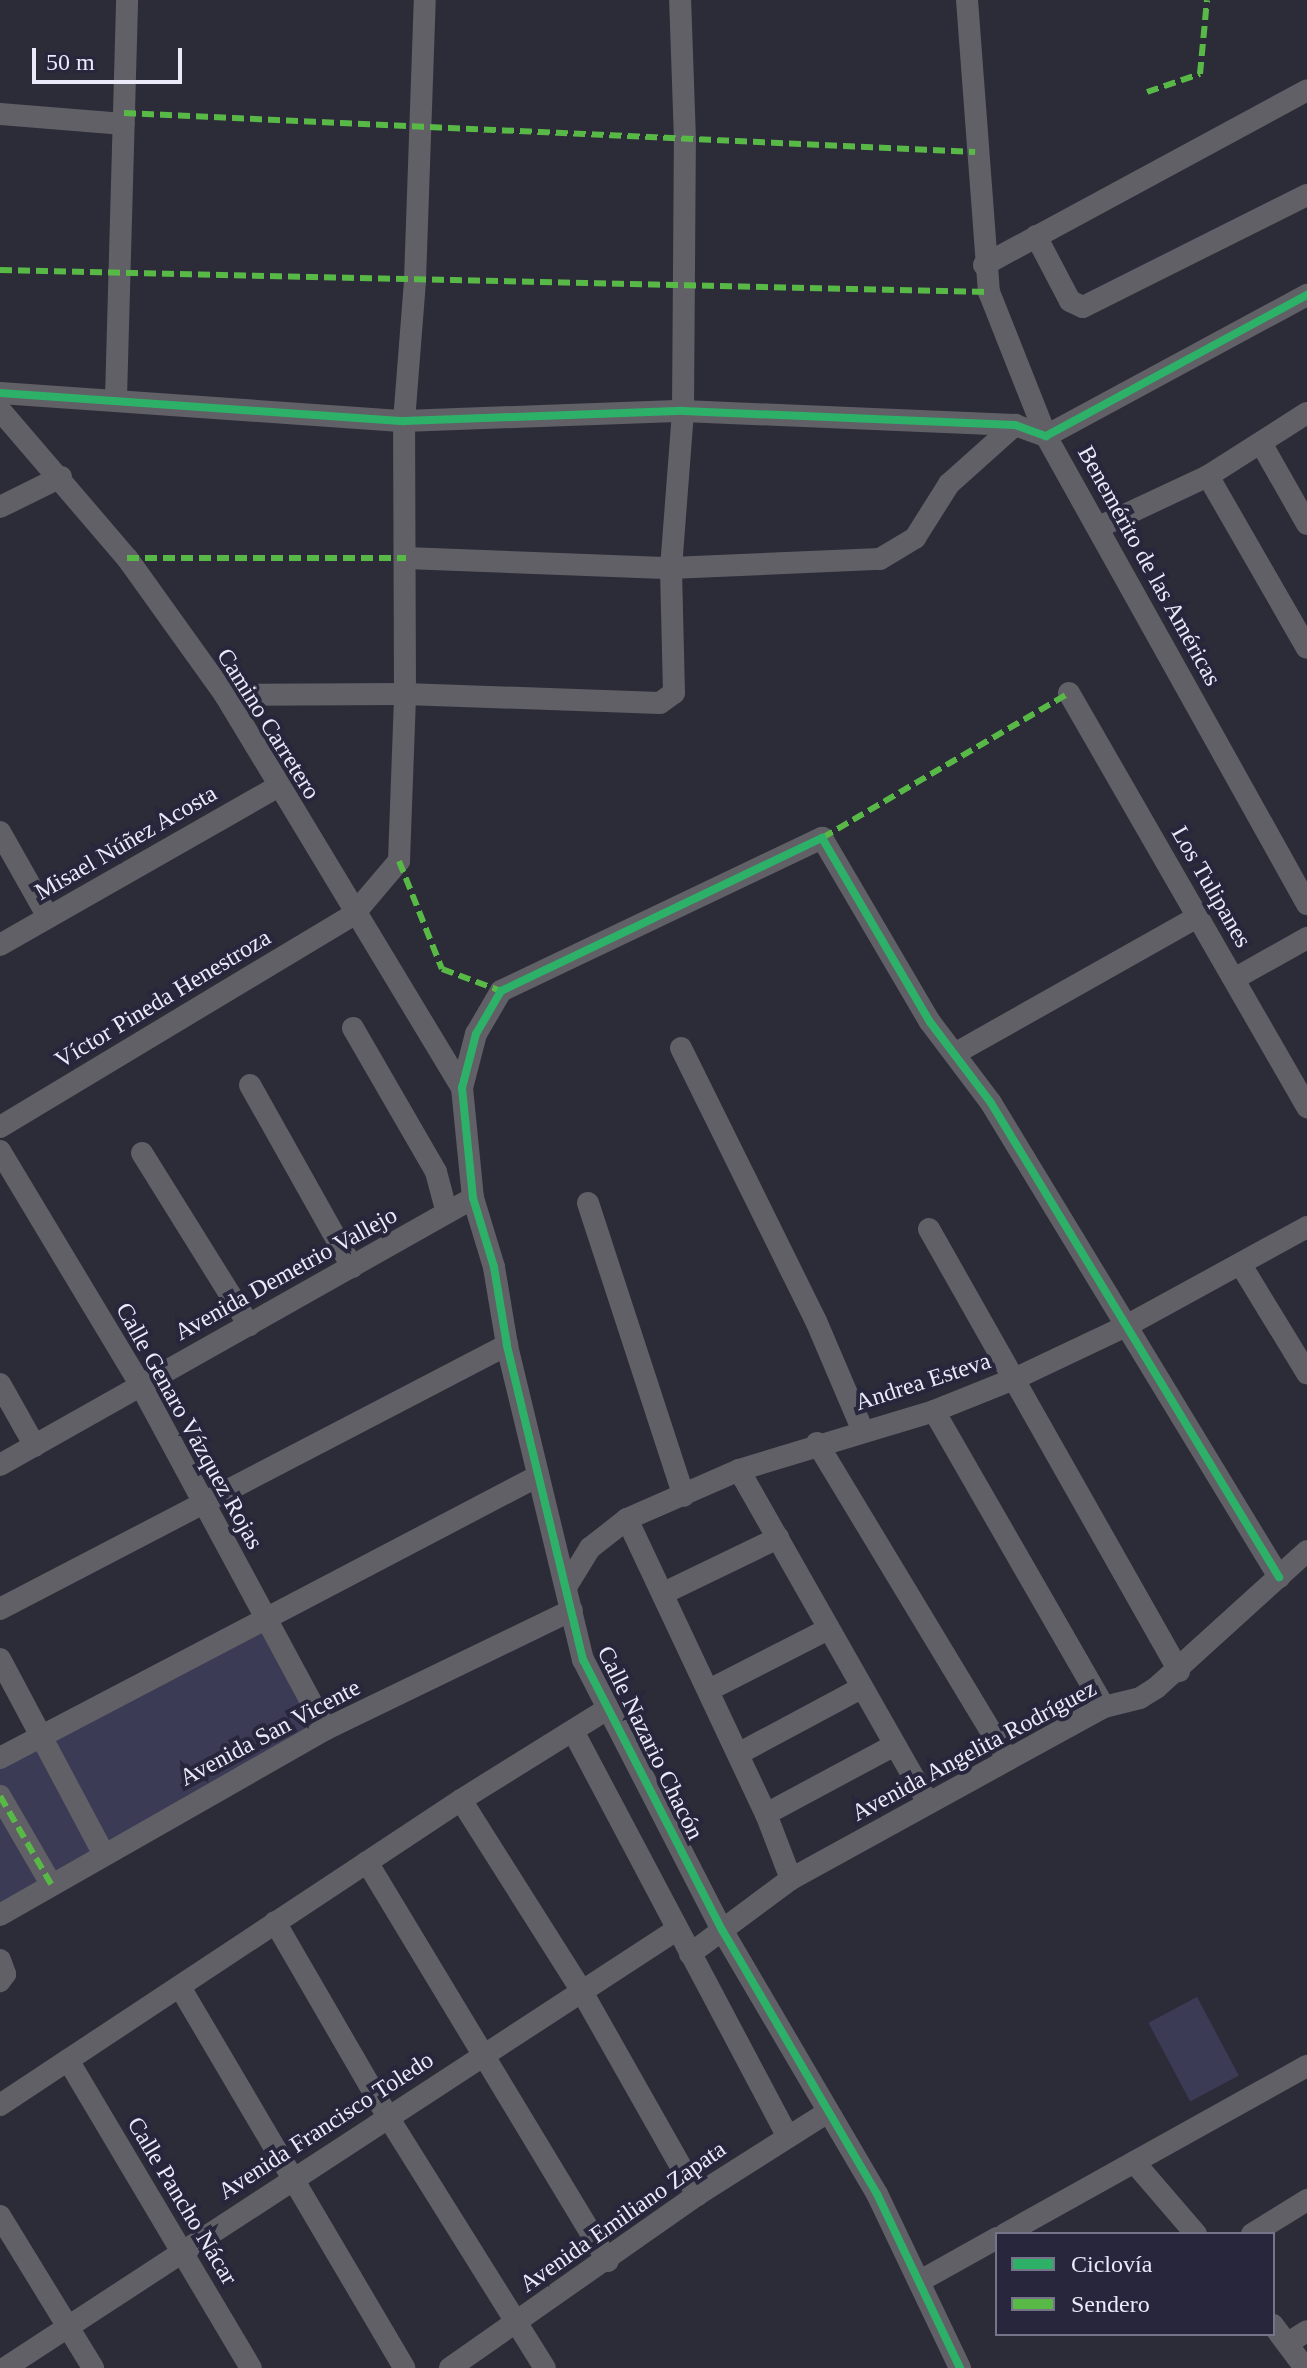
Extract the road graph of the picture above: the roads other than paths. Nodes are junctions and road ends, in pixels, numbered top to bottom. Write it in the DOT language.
graph roads {
  1 [pos="127,0"];
  2 [pos="425,0"];
  3 [pos="680,0"];
  4 [pos="967,0"];
  5 [pos="1307,90"];
  6 [pos="0,114"];
  7 [pos="124,124"];
  8 [pos="1307,195"];
  9 [pos="1036,236"];
  10 [pos="984,265"];
  11 [pos="1307,295"];
  12 [pos="0,393"];
  13 [pos="116,398"];
  14 [pos="0,410"];
  15 [pos="683,411"];
  16 [pos="1307,413"];
  17 [pos="404,421"];
  18 [pos="1015,425"];
  19 [pos="1046,436"];
  20 [pos="1261,443"];
  21 [pos="1208,476"];
  22 [pos="61,477"];
  23 [pos="0,507"];
  24 [pos="1307,524"];
  25 [pos="1099,527"];
  26 [pos="406,558"];
  27 [pos="671,568"];
  28 [pos="1307,648"];
  29 [pos="1069,693"];
  30 [pos="405,694"];
  31 [pos="225,695"];
  32 [pos="279,786"];
  33 [pos="0,832"];
  34 [pos="1307,904"];
  35 [pos="353,915"];
  36 [pos="48,917"];
  37 [pos="1197,917"];
  38 [pos="1307,938"];
  39 [pos="0,945"];
  40 [pos="1234,979"];
  41 [pos="353,1028"];
  42 [pos="681,1048"];
  43 [pos="956,1053"];
  44 [pos="250,1085"];
  45 [pos="462,1088"];
  46 [pos="1307,1107"];
  47 [pos="0,1127"];
  48 [pos="0,1151"];
  49 [pos="142,1153"];
  50 [pos="473,1198"];
  51 [pos="588,1203"];
  52 [pos="447,1213"];
  53 [pos="1307,1227"];
  54 [pos="929,1229"];
  55 [pos="1241,1265"];
  56 [pos="352,1267"];
  57 [pos="249,1325"];
  58 [pos="1128,1325"];
  59 [pos="507,1345"];
  60 [pos="1307,1373"];
  61 [pos="1014,1379"];
  62 [pos="0,1384"];
  63 [pos="141,1386"];
  64 [pos="934,1411"];
  65 [pos="862,1429"];
  66 [pos="817,1443"];
  67 [pos="35,1446"];
  68 [pos="0,1465"];
  69 [pos="739,1470"];
  70 [pos="538,1476"];
  71 [pos="684,1496"];
  72 [pos="203,1504"];
  73 [pos="627,1519"];
  74 [pos="778,1538"];
  75 [pos="1307,1551"];
  76 [pos="1279,1577"];
  77 [pos="566,1587"];
  78 [pos="664,1593"];
  79 [pos="0,1609"];
  80 [pos="572,1610"];
  81 [pos="266,1620"];
  82 [pos="828,1629"];
  83 [pos="0,1659"];
  84 [pos="1179,1671"];
  85 [pos="861,1688"];
  86 [pos="709,1690"];
  87 [pos="1104,1707"];
  88 [pos="607,1709"];
  89 [pos="326,1729"];
  90 [pos="573,1731"];
  91 [pos="41,1735"];
  92 [pos="893,1746"];
  93 [pos="738,1754"];
  94 [pos="0,1758"];
  95 [pos="1007,1758"];
  96 [pos="0,1796"];
  97 [pos="461,1800"];
  98 [pos="928,1803"];
  99 [pos="766,1814"];
  100 [pos="103,1853"];
  101 [pos="367,1862"];
  102 [pos="791,1879"];
  103 [pos="51,1884"];
  104 [pos="0,1915"];
  105 [pos="275,1922"];
  106 [pos="676,1930"];
  107 [pos="722,1930"];
  108 [pos="690,1954"];
  109 [pos="0,1960"];
  110 [pos="0,1981"];
  111 [pos="180,1987"];
  112 [pos="581,1990"];
  113 [pos="484,2054"];
  114 [pos="68,2060"];
  115 [pos="1307,2066"];
  116 [pos="0,2105"];
  117 [pos="828,2112"];
  118 [pos="388,2117"];
  119 [pos="787,2136"];
  120 [pos="1134,2162"];
  121 [pos="293,2179"];
  122 [pos="697,2195"];
  123 [pos="1307,2200"];
  124 [pos="0,2216"];
  125 [pos="1009,2232"];
  126 [pos="1194,2232"];
  127 [pos="1255,2232"];
  128 [pos="995,2239"];
  129 [pos="182,2252"];
  130 [pos="608,2261"];
  131 [pos="920,2281"];
  132 [pos="516,2323"];
  133 [pos="1275,2326"];
  134 [pos="68,2327"];
  135 [pos="1298,2337"];
  136 [pos="5,2368"];
  137 [pos="93,2368"];
  138 [pos="251,2368"];
  139 [pos="404,2368"];
  140 [pos="450,2368"];
  141 [pos="545,2368"];
  142 [pos="960,2368"];
  143 [pos="1305,2368"];
  1 -- 7 [label="street"];
  2 -- 17 [label="street, Víctor Pineda Henestroza"];
  3 -- 15 [label="street"];
  4 -- 10 [label="street, Benemérito de las Américas"];
  5 -- 9 [label="street"];
  6 -- 7 [label="street"];
  7 -- 13 [label="street"];
  8 -- 9 [label="street"];
  9 -- 10 [label="street"];
  10 -- 19 [label="street, Benemérito de las Américas"];
  11 -- 19 [label="street"];
  12 -- 13 [label="street"];
  13 -- 17 [label="street"];
  14 -- 22 [label="street, Camino Carretero"];
  15 -- 17 [label="street"];
  15 -- 18 [label="street"];
  15 -- 27 [label="street"];
  16 -- 20 [label="street"];
  17 -- 26 [label="street, Víctor Pineda Henestroza"];
  18 -- 19 [label="street"];
  18 -- 27 [label="street"];
  19 -- 25 [label="street, Benemérito de las Américas"];
  20 -- 21 [label="street"];
  20 -- 24 [label="street"];
  21 -- 25 [label="street"];
  21 -- 28 [label="street"];
  22 -- 23 [label="street"];
  22 -- 31 [label="street, Camino Carretero"];
  25 -- 34 [label="street, Benemérito de las Américas"];
  26 -- 27 [label="street"];
  26 -- 30 [label="street, Víctor Pineda Henestroza"];
  27 -- 30 [label="street"];
  29 -- 37 [label="street, Los Tulipanes"];
  30 -- 31 [label="street"];
  30 -- 35 [label="street, Víctor Pineda Henestroza"];
  31 -- 32 [label="street, Camino Carretero"];
  32 -- 35 [label="street, Camino Carretero"];
  32 -- 36 [label="street, Misael Núñez Acosta"];
  33 -- 36 [label="street"];
  35 -- 45 [label="street, Camino Carretero"];
  35 -- 47 [label="street, Víctor Pineda Henestroza"];
  36 -- 39 [label="street, Misael Núñez Acosta"];
  37 -- 40 [label="street, Los Tulipanes"];
  37 -- 43 [label="street"];
  38 -- 40 [label="street"];
  40 -- 46 [label="street, Los Tulipanes"];
  41 -- 52 [label="street"];
  42 -- 65 [label="street"];
  43 -- 45 [label="street, Calle Nazario Chacón"];
  43 -- 58 [label="street"];
  44 -- 56 [label="street"];
  45 -- 50 [label="street, Calle Nazario Chacón"];
  48 -- 63 [label="street, Calle Genaro Vázquez Rojas"];
  49 -- 57 [label="street"];
  50 -- 52 [label="street, Avenida Demetrio Vallejo"];
  50 -- 59 [label="street, Calle Nazario Chacón"];
  51 -- 71 [label="street"];
  52 -- 56 [label="street, Avenida Demetrio Vallejo"];
  53 -- 55 [label="street, Andrea Esteva"];
  54 -- 61 [label="street"];
  55 -- 58 [label="street, Andrea Esteva"];
  55 -- 60 [label="street"];
  56 -- 57 [label="street, Avenida Demetrio Vallejo"];
  57 -- 63 [label="street, Avenida Demetrio Vallejo"];
  58 -- 61 [label="street, Andrea Esteva"];
  58 -- 76 [label="street"];
  59 -- 70 [label="street, Calle Nazario Chacón"];
  59 -- 72 [label="street"];
  61 -- 64 [label="street, Andrea Esteva"];
  61 -- 84 [label="street"];
  62 -- 67 [label="street"];
  63 -- 67 [label="street, Avenida Demetrio Vallejo"];
  63 -- 72 [label="street, Calle Genaro Vázquez Rojas"];
  64 -- 65 [label="street, Andrea Esteva"];
  64 -- 87 [label="street"];
  65 -- 66 [label="street, Andrea Esteva"];
  66 -- 69 [label="street, Andrea Esteva"];
  66 -- 95 [label="street"];
  67 -- 68 [label="street, Avenida Demetrio Vallejo"];
  69 -- 71 [label="street, Andrea Esteva"];
  69 -- 74 [label="street"];
  70 -- 77 [label="street, Calle Nazario Chacón"];
  70 -- 81 [label="street"];
  71 -- 73 [label="street, Andrea Esteva"];
  72 -- 79 [label="street"];
  72 -- 81 [label="street, Calle Genaro Vázquez Rojas"];
  73 -- 77 [label="street, Andrea Esteva"];
  73 -- 78 [label="street"];
  74 -- 78 [label="street"];
  74 -- 82 [label="street"];
  75 -- 76 [label="street, Avenida Angelita Rodríguez"];
  76 -- 84 [label="street, Avenida Angelita Rodríguez"];
  77 -- 80 [label="street, Calle Nazario Chacón"];
  78 -- 86 [label="street"];
  80 -- 88 [label="street, Calle Nazario Chacón"];
  80 -- 89 [label="street, Avenida San Vicente"];
  81 -- 89 [label="street, Calle Genaro Vázquez Rojas"];
  81 -- 91 [label="street"];
  82 -- 85 [label="street"];
  82 -- 86 [label="street"];
  83 -- 91 [label="street"];
  84 -- 87 [label="street, Avenida Angelita Rodríguez"];
  85 -- 92 [label="street"];
  85 -- 93 [label="street"];
  86 -- 93 [label="street"];
  87 -- 95 [label="street, Avenida Angelita Rodríguez"];
  88 -- 90 [label="street"];
  88 -- 107 [label="street, Calle Nazario Chacón"];
  89 -- 100 [label="street, Avenida San Vicente"];
  90 -- 97 [label="street"];
  90 -- 106 [label="street"];
  91 -- 94 [label="street"];
  91 -- 100 [label="street"];
  92 -- 98 [label="street"];
  92 -- 99 [label="street"];
  93 -- 99 [label="street"];
  95 -- 98 [label="street, Avenida Angelita Rodríguez"];
  96 -- 103 [label="street"];
  97 -- 101 [label="street"];
  97 -- 112 [label="street"];
  98 -- 102 [label="street, Avenida Angelita Rodríguez"];
  99 -- 102 [label="street"];
  100 -- 103 [label="street, Avenida San Vicente"];
  101 -- 105 [label="street"];
  101 -- 113 [label="street"];
  102 -- 107 [label="street, Avenida Angelita Rodríguez"];
  103 -- 104 [label="street, Avenida San Vicente"];
  105 -- 111 [label="street"];
  105 -- 118 [label="street"];
  106 -- 108 [label="street"];
  106 -- 112 [label="street, Avenida Francisco Toledo"];
  107 -- 108 [label="street, Avenida Angelita Rodríguez"];
  107 -- 117 [label="street, Calle Nazario Chacón"];
  108 -- 119 [label="street"];
  109 -- 110 [label="street"];
  111 -- 114 [label="street"];
  111 -- 121 [label="street"];
  112 -- 113 [label="street, Avenida Francisco Toledo"];
  112 -- 122 [label="street"];
  113 -- 118 [label="street, Avenida Francisco Toledo"];
  113 -- 130 [label="street"];
  114 -- 116 [label="street"];
  114 -- 129 [label="street, Calle Pancho Nácar"];
  115 -- 120 [label="street"];
  117 -- 119 [label="street, Avenida Emiliano Zapata"];
  117 -- 131 [label="street, Calle Nazario Chacón"];
  118 -- 121 [label="street, Avenida Francisco Toledo"];
  118 -- 132 [label="street"];
  119 -- 122 [label="street, Avenida Emiliano Zapata"];
  120 -- 125 [label="street"];
  120 -- 126 [label="street"];
  121 -- 129 [label="street, Avenida Francisco Toledo"];
  121 -- 139 [label="street"];
  122 -- 130 [label="street, Avenida Emiliano Zapata"];
  123 -- 127 [label="street"];
  124 -- 134 [label="street"];
  128 -- 131 [label="street"];
  129 -- 134 [label="street, Avenida Francisco Toledo"];
  129 -- 138 [label="street, Calle Pancho Nácar"];
  130 -- 132 [label="street, Avenida Emiliano Zapata"];
  131 -- 142 [label="street, Calle Nazario Chacón"];
  132 -- 140 [label="street, Avenida Emiliano Zapata"];
  132 -- 141 [label="street"];
  133 -- 135 [label="street"];
  134 -- 136 [label="street, Avenida Francisco Toledo"];
  134 -- 137 [label="street"];
  135 -- 143 [label="street"];
}
